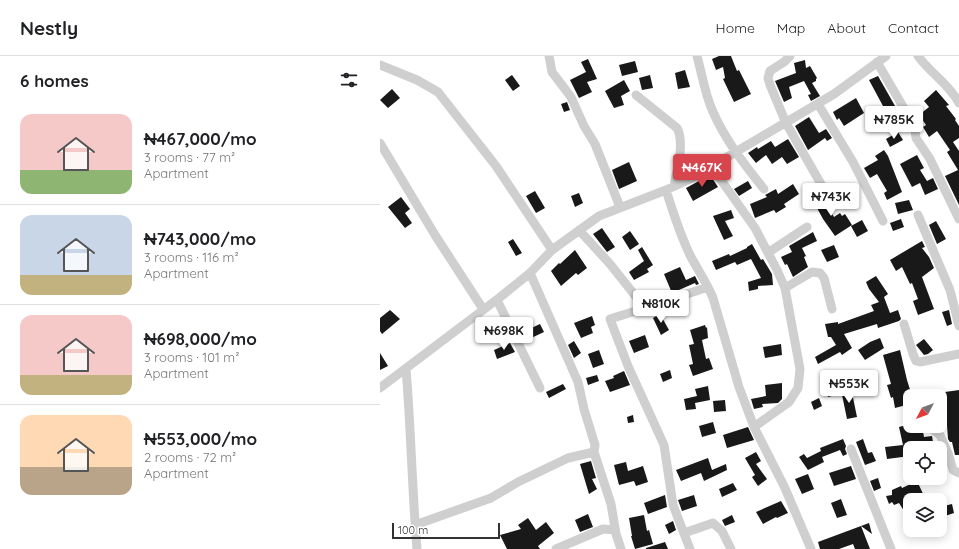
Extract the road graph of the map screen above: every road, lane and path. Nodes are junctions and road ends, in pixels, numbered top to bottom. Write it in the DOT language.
graph roads {
  1 [pos="549,56"];
  2 [pos="697,56"];
  3 [pos="790,56"];
  4 [pos="918,56"];
  5 [pos="881,58"];
  6 [pos="380,65"];
  7 [pos="636,95"];
  8 [pos="959,103"];
  9 [pos="818,104"];
  10 [pos="786,123"];
  11 [pos="380,143"];
  12 [pos="734,152"];
  13 [pos="711,166"];
  14 [pos="670,188"];
  15 [pos="764,189"];
  16 [pos="833,205"];
  17 [pos="620,207"];
  18 [pos="918,215"];
  19 [pos="959,219"];
  20 [pos="883,220"];
  21 [pos="807,227"];
  22 [pos="579,230"];
  23 [pos="552,250"];
  24 [pos="769,252"];
  25 [pos="530,273"];
  26 [pos="708,287"];
  27 [pos="785,288"];
  28 [pos="497,300"];
  29 [pos="645,308"];
  30 [pos="483,309"];
  31 [pos="832,309"];
  32 [pos="904,324"];
  33 [pos="959,326"];
  34 [pos="959,354"];
  35 [pos="406,369"];
  36 [pos="380,388"];
  37 [pos="540,388"];
  38 [pos="754,427"];
  39 [pos="937,433"];
  40 [pos="851,449"];
  41 [pos="594,452"];
  42 [pos="959,473"];
  43 [pos="415,525"];
  44 [pos="615,530"];
  45 [pos="684,533"];
  46 [pos="417,549"];
  47 [pos="556,549"];
  48 [pos="621,549"];
  49 [pos="690,549"];
  50 [pos="730,549"];
  51 [pos="811,549"];
  52 [pos="891,549"];
  1 -- 17 [label="street"];
  2 -- 12 [label="street"];
  3 -- 10 [label="street"];
  4 -- 8 [label="street"];
  5 -- 9 [label="street"];
  5 -- 19 [label="street"];
  6 -- 23 [label="street"];
  7 -- 14 [label="street"];
  9 -- 10 [label="street"];
  9 -- 20 [label="street"];
  10 -- 12 [label="street"];
  10 -- 16 [label="street"];
  11 -- 30 [label="street"];
  12 -- 13 [label="street"];
  12 -- 15 [label="street"];
  13 -- 14 [label="street"];
  13 -- 24 [label="street"];
  14 -- 17 [label="street"];
  14 -- 26 [label="street"];
  17 -- 22 [label="street"];
  18 -- 33 [label="street"];
  21 -- 24 [label="street"];
  22 -- 23 [label="street"];
  22 -- 29 [label="street"];
  23 -- 25 [label="street"];
  24 -- 27 [label="street"];
  25 -- 28 [label="street"];
  25 -- 41 [label="street"];
  26 -- 29 [label="street"];
  26 -- 38 [label="street"];
  27 -- 31 [label="street"];
  27 -- 38 [label="street"];
  28 -- 30 [label="street"];
  28 -- 37 [label="street"];
  29 -- 45 [label="street"];
  30 -- 35 [label="street"];
  32 -- 34 [label="street"];
  35 -- 36 [label="street"];
  35 -- 43 [label="street"];
  38 -- 51 [label="street"];
  39 -- 42 [label="street"];
  40 -- 52 [label="street"];
  41 -- 43 [label="street"];
  41 -- 44 [label="street"];
  43 -- 46 [label="street"];
  44 -- 47 [label="street"];
  44 -- 48 [label="street"];
  45 -- 49 [label="street"];
  45 -- 50 [label="street"];
}
